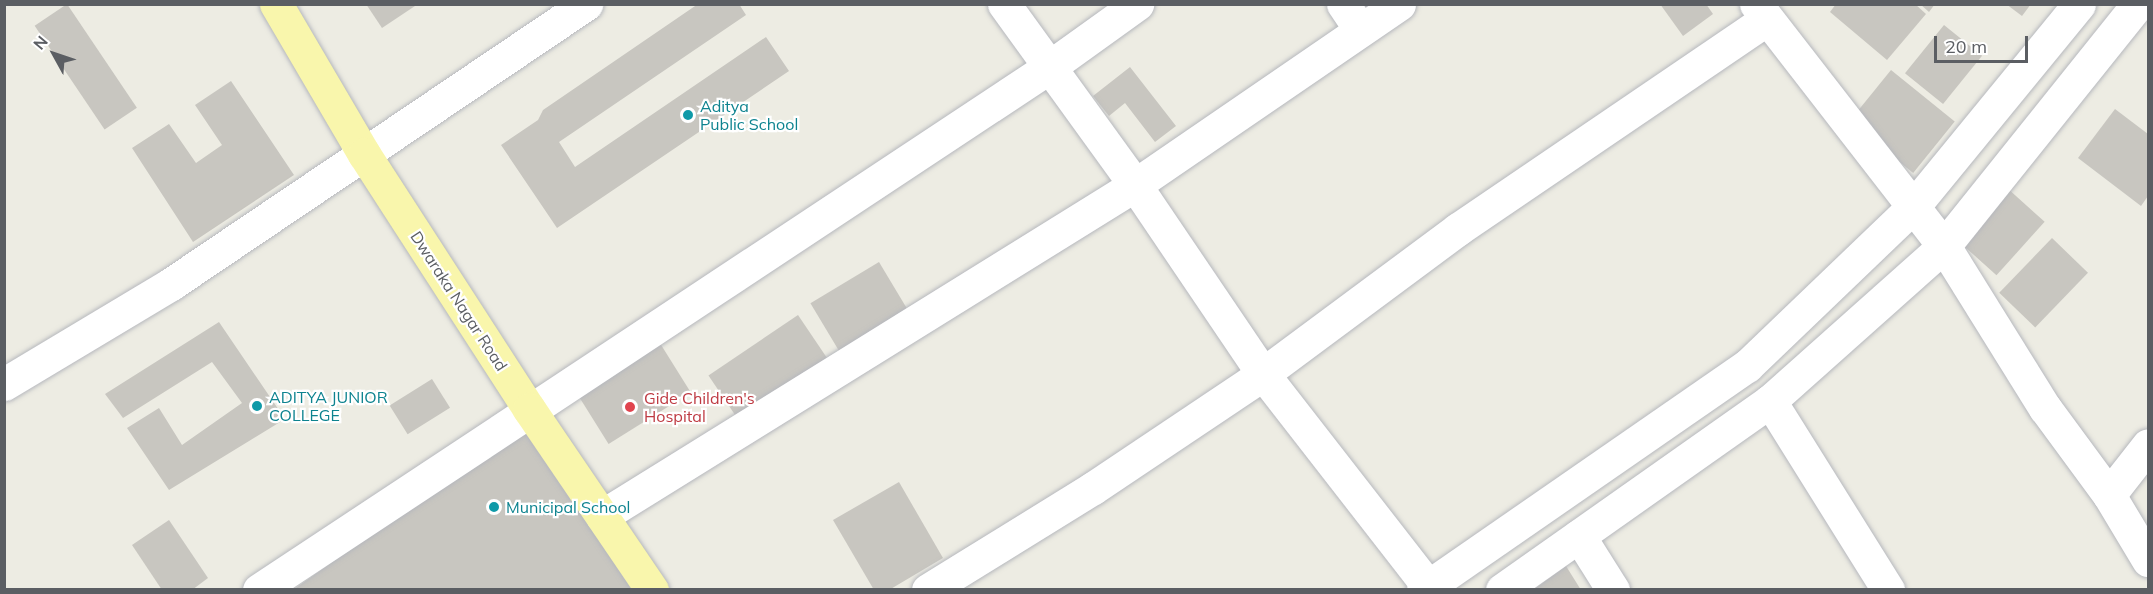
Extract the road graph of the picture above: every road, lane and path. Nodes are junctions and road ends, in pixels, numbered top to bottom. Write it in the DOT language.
graph roads {
  1 [pos="276,4"];
  2 [pos="586,4"];
  3 [pos="1004,4"];
  4 [pos="1137,4"];
  5 [pos="1399,4"];
  6 [pos="2079,4"];
  7 [pos="2138,4"];
  8 [pos="1761,12"];
  9 [pos="1352,17"];
  10 [pos="1048,68"];
  11 [pos="364,154"];
  12 [pos="1135,185"];
  13 [pos="1913,207"];
  14 [pos="1944,246"];
  15 [pos="1263,374"];
  16 [pos="4,384"];
  17 [pos="1770,401"];
  18 [pos="529,409"];
  19 [pos="2148,445"];
  20 [pos="2148,467"];
  21 [pos="2109,495"];
  22 [pos="602,516"];
  23 [pos="1579,536"];
  24 [pos="2148,560"];
  25 [pos="1425,588"];
  26 [pos="260,590"];
  27 [pos="652,590"];
  28 [pos="928,590"];
  29 [pos="1502,590"];
  30 [pos="1613,590"];
  31 [pos="1888,590"];
  1 -- 11 [label="main road, Dwaraka Nagar Road"];
  2 -- 11 [label="street"];
  3 -- 10 [label="street"];
  4 -- 10 [label="street"];
  5 -- 9 [label="street"];
  6 -- 13 [label="street"];
  7 -- 14 [label="street"];
  8 -- 13 [label="street"];
  8 -- 15 [label="street"];
  9 -- 12 [label="street"];
  10 -- 12 [label="street"];
  10 -- 18 [label="street"];
  11 -- 16 [label="street"];
  11 -- 18 [label="main road, Dwaraka Nagar Road"];
  12 -- 15 [label="street"];
  12 -- 22 [label="street"];
  13 -- 14 [label="street"];
  13 -- 25 [label="street"];
  14 -- 17 [label="street"];
  14 -- 21 [label="street"];
  15 -- 25 [label="street"];
  15 -- 28 [label="street"];
  17 -- 23 [label="street"];
  17 -- 31 [label="street"];
  18 -- 22 [label="main road, Dwaraka Nagar Road"];
  18 -- 26 [label="street"];
  19 -- 21 [label="street"];
  20 -- 21 [label="street"];
  21 -- 24 [label="street"];
  22 -- 27 [label="main road, Dwaraka Nagar Road"];
  23 -- 29 [label="street"];
  23 -- 30 [label="street"];
}
